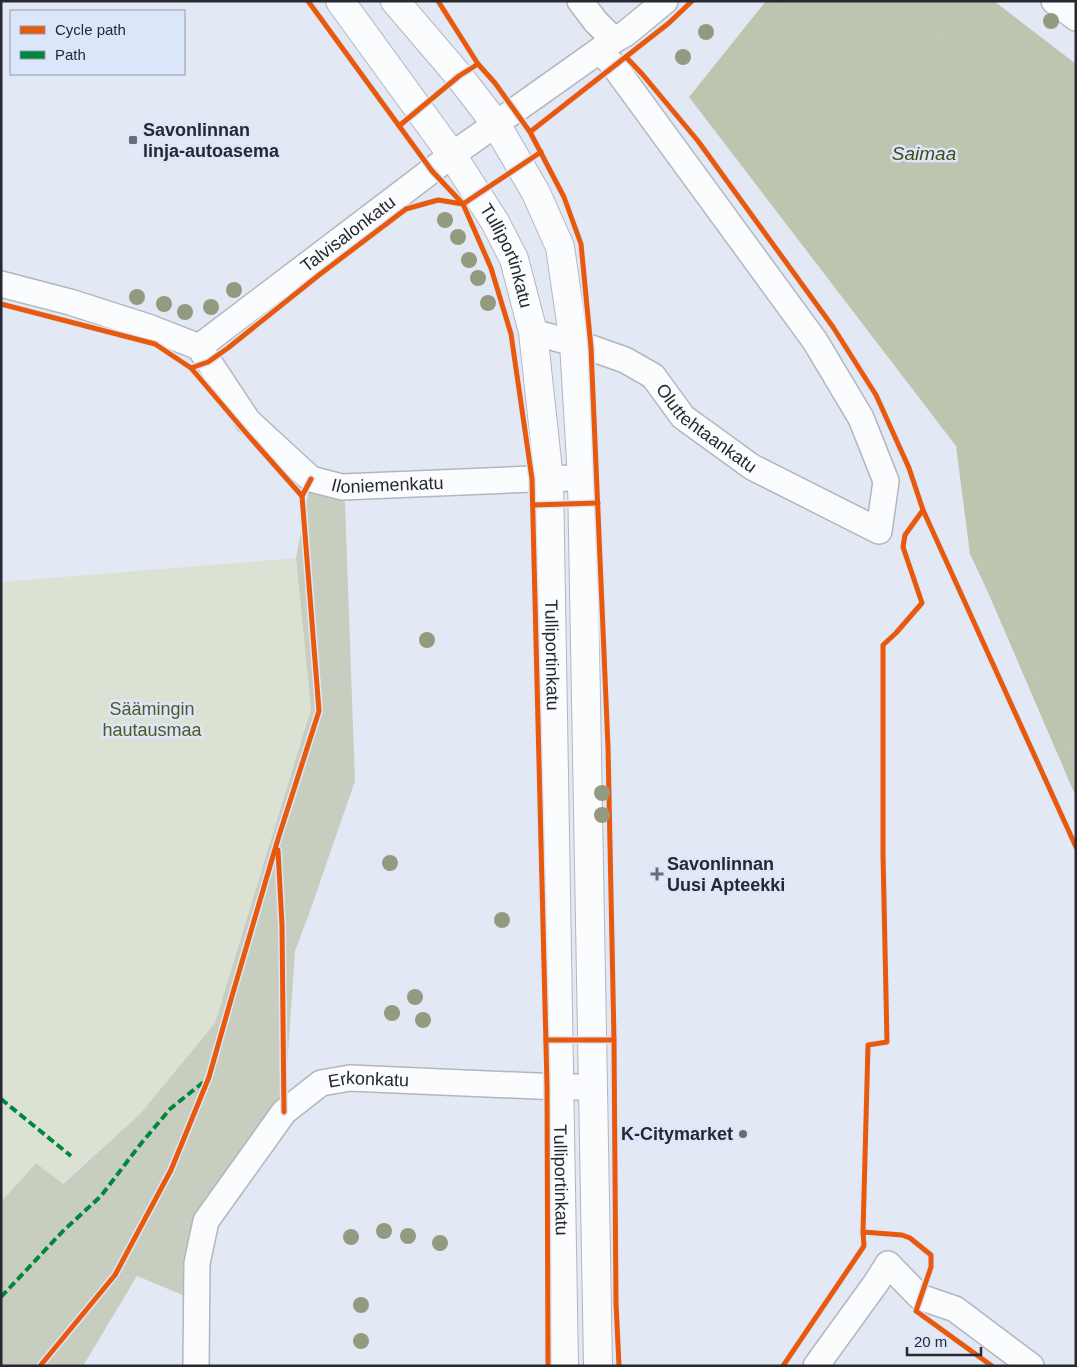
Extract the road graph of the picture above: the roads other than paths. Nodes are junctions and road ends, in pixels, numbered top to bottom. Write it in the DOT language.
graph roads {
  1 [pos="340,1"];
  2 [pos="395,1"];
  3 [pos="580,1"];
  4 [pos="665,1"];
  5 [pos="1054,1"];
  6 [pos="1076,18"];
  7 [pos="607,45"];
  8 [pos="496,124"];
  9 [pos="452,155"];
  10 [pos="1,284"];
  11 [pos="533,332"];
  12 [pos="574,343"];
  13 [pos="199,347"];
  14 [pos="582,478"];
  15 [pos="549,480"];
  16 [pos="559,1087"];
  17 [pos="593,1087"];
  18 [pos="196,1366"];
  19 [pos="564,1366"];
  20 [pos="598,1366"];
  21 [pos="816,1366"];
  22 [pos="1031,1366"];
  1 -- 9 [label="main road, Tulliportinkatu"];
  2 -- 8 [label="main road, Tulliportinkatu"];
  3 -- 7 [label="street"];
  4 -- 7 [label="street, Talvisalonkatu"];
  5 -- 6 [label="street"];
  7 -- 8 [label="street, Talvisalonkatu"];
  7 -- 12 [label="street, Oluttehtaankatu"];
  8 -- 9 [label="street, Talvisalonkatu"];
  8 -- 12 [label="main road, Tulliportinkatu"];
  9 -- 11 [label="main road, Tulliportinkatu"];
  9 -- 13 [label="street, Talvisalonkatu"];
  10 -- 13 [label="street"];
  11 -- 12 [label="street, Oluttehtaankatu"];
  11 -- 15 [label="main road, Tulliportinkatu"];
  12 -- 14 [label="main road, Tulliportinkatu"];
  13 -- 15 [label="street, Iloniemenkatu"];
  14 -- 15 [label="street, Iloniemenkatu"];
  14 -- 17 [label="main road, Tulliportinkatu"];
  15 -- 16 [label="main road, Tulliportinkatu"];
  16 -- 17 [label="street, Erkonkatu"];
  16 -- 18 [label="street, Erkonkatu"];
  16 -- 19 [label="main road, Tulliportinkatu"];
  17 -- 20 [label="main road, Tulliportinkatu"];
  21 -- 22 [label="street"];
}
